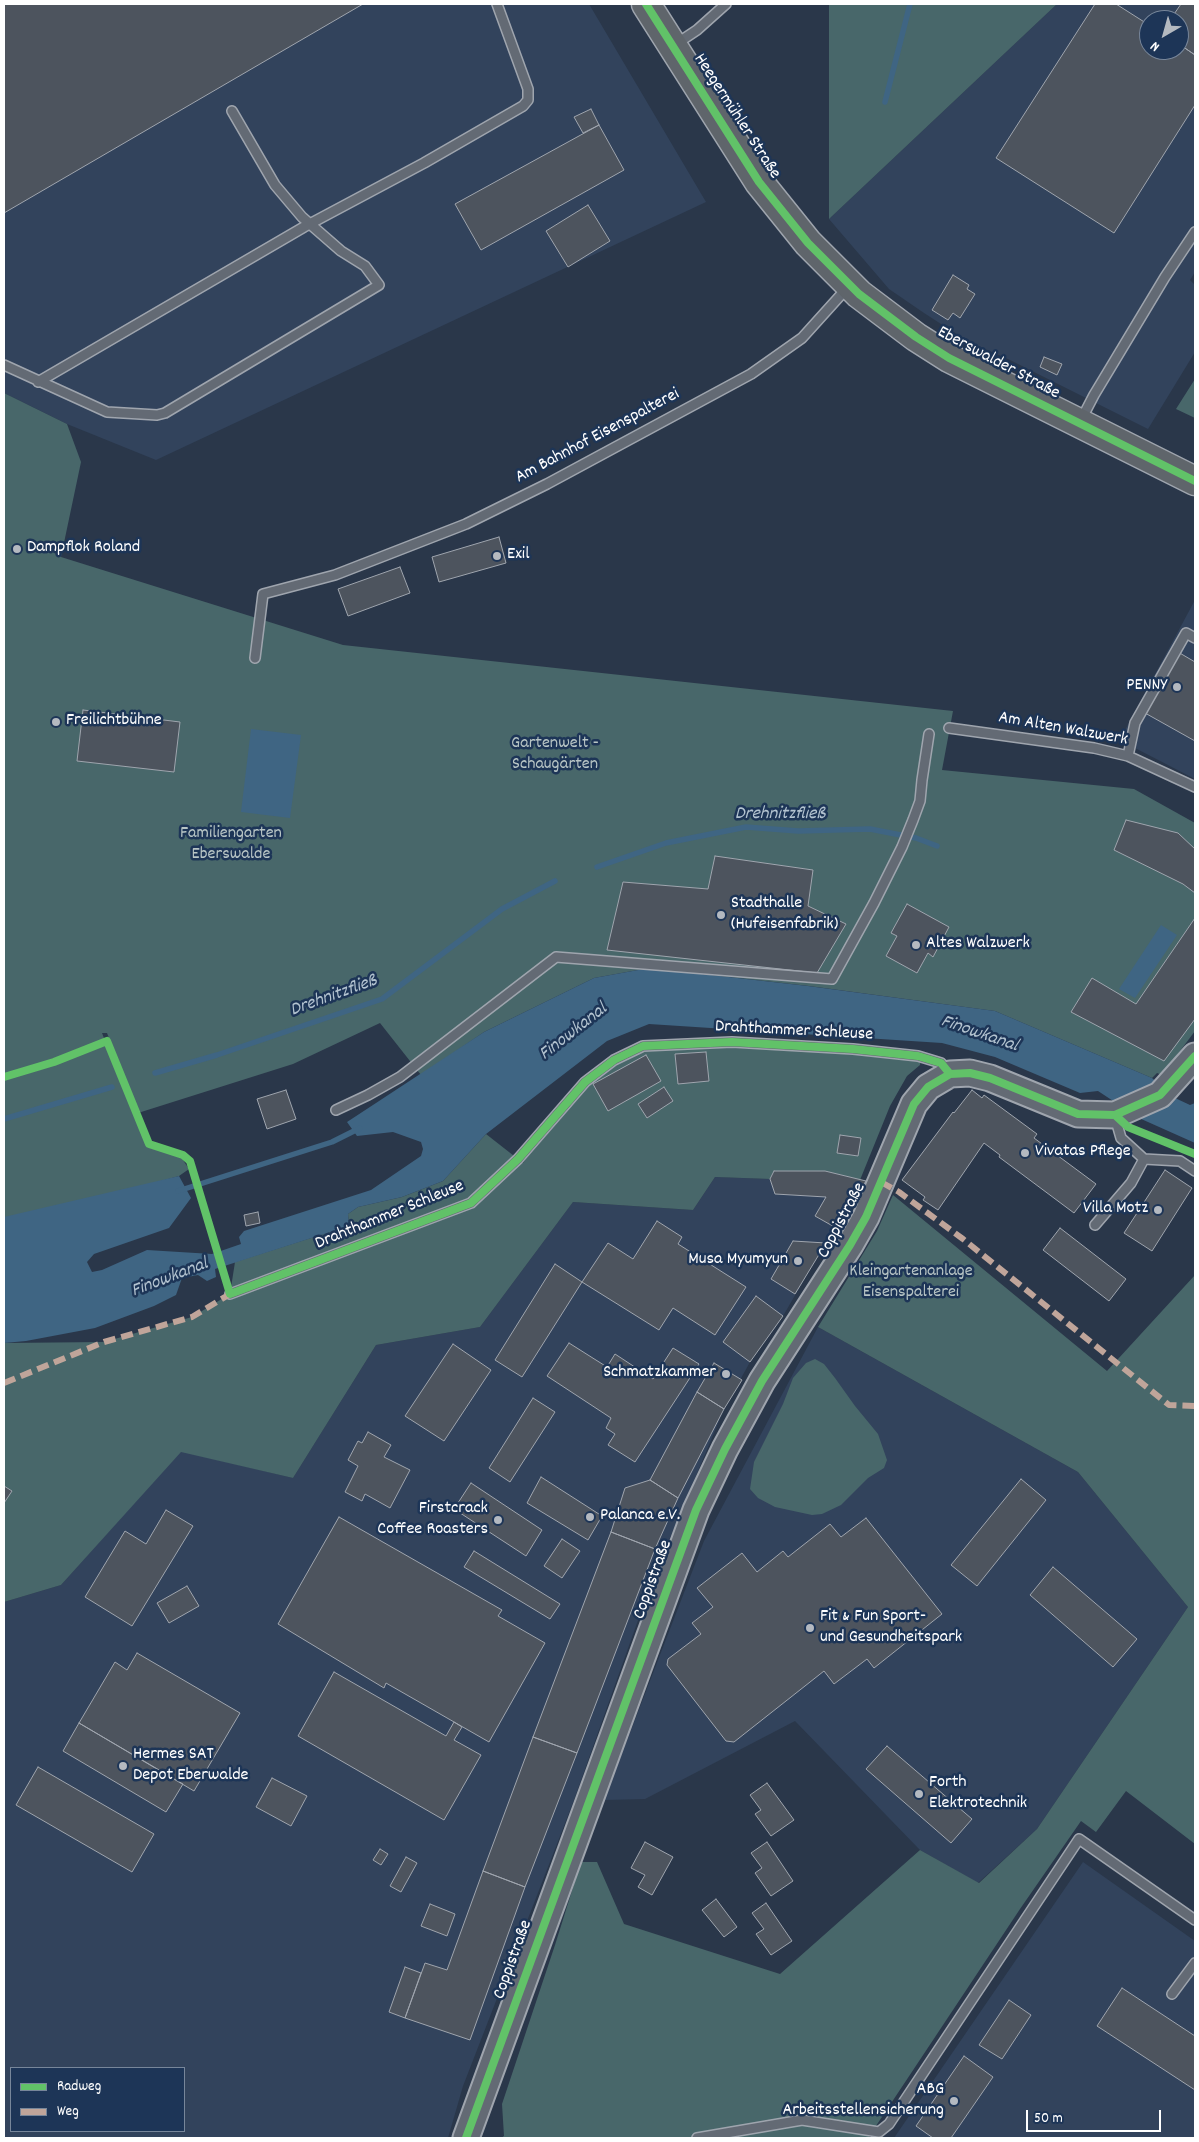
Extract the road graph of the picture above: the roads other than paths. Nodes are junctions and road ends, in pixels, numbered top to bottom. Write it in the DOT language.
graph roads {
  1 [pos="496,4"];
  2 [pos="646,4"];
  3 [pos="726,4"];
  4 [pos="672,47"];
  5 [pos="232,111"];
  6 [pos="310,224"];
  7 [pos="1195,232"];
  8 [pos="808,243"];
  9 [pos="850,285"];
  10 [pos="4,365"];
  11 [pos="38,382"];
  12 [pos="1079,424"];
  13 [pos="1195,481"];
  14 [pos="1195,638"];
  15 [pos="254,658"];
  16 [pos="949,728"];
  17 [pos="930,734"];
  18 [pos="1128,756"];
  19 [pos="1195,787"];
  20 [pos="1195,1056"];
  21 [pos="950,1074"];
  22 [pos="336,1110"];
  23 [pos="1115,1115"];
  24 [pos="1144,1160"];
  25 [pos="1195,1171"];
  26 [pos="1096,1225"];
  27 [pos="230,1294"];
  28 [pos="1195,1920"];
  29 [pos="1195,1963"];
  30 [pos="1172,1994"];
  31 [pos="879,2132"];
  32 [pos="466,2138"];
  33 [pos="697,2138"];
  34 [pos="887,2138"];
  1 -- 6 [label="lane"];
  2 -- 4 [label="main road, Heegermühler Straße"];
  3 -- 4 [label="lane"];
  4 -- 8 [label="main road, Heegermühler Straße"];
  5 -- 6 [label="lane"];
  6 -- 11 [label="lane"];
  6 -- 11 [label="lane"];
  7 -- 12 [label="lane"];
  8 -- 9 [label="main road, Eberswalder Straße"];
  9 -- 12 [label="main road, Eberswalder Straße"];
  9 -- 15 [label="lane, Am Bahnhof Eisenspalterei"];
  10 -- 11 [label="lane"];
  12 -- 13 [label="main road, Eberswalder Straße"];
  14 -- 18 [label="lane"];
  16 -- 18 [label="lane, Am Alten Walzwerk"];
  17 -- 22 [label="lane"];
  18 -- 19 [label="lane, Am Alten Walzwerk"];
  20 -- 23 [label="main road"];
  21 -- 23 [label="main road"];
  21 -- 27 [label="lane, Drahthammer Schleuse"];
  21 -- 32 [label="main road, Coppistraße"];
  23 -- 24 [label="lane"];
  24 -- 25 [label="lane"];
  24 -- 26 [label="lane"];
  28 -- 31 [label="lane"];
  29 -- 30 [label="lane"];
  31 -- 33 [label="lane"];
  31 -- 34 [label="lane"];
}
